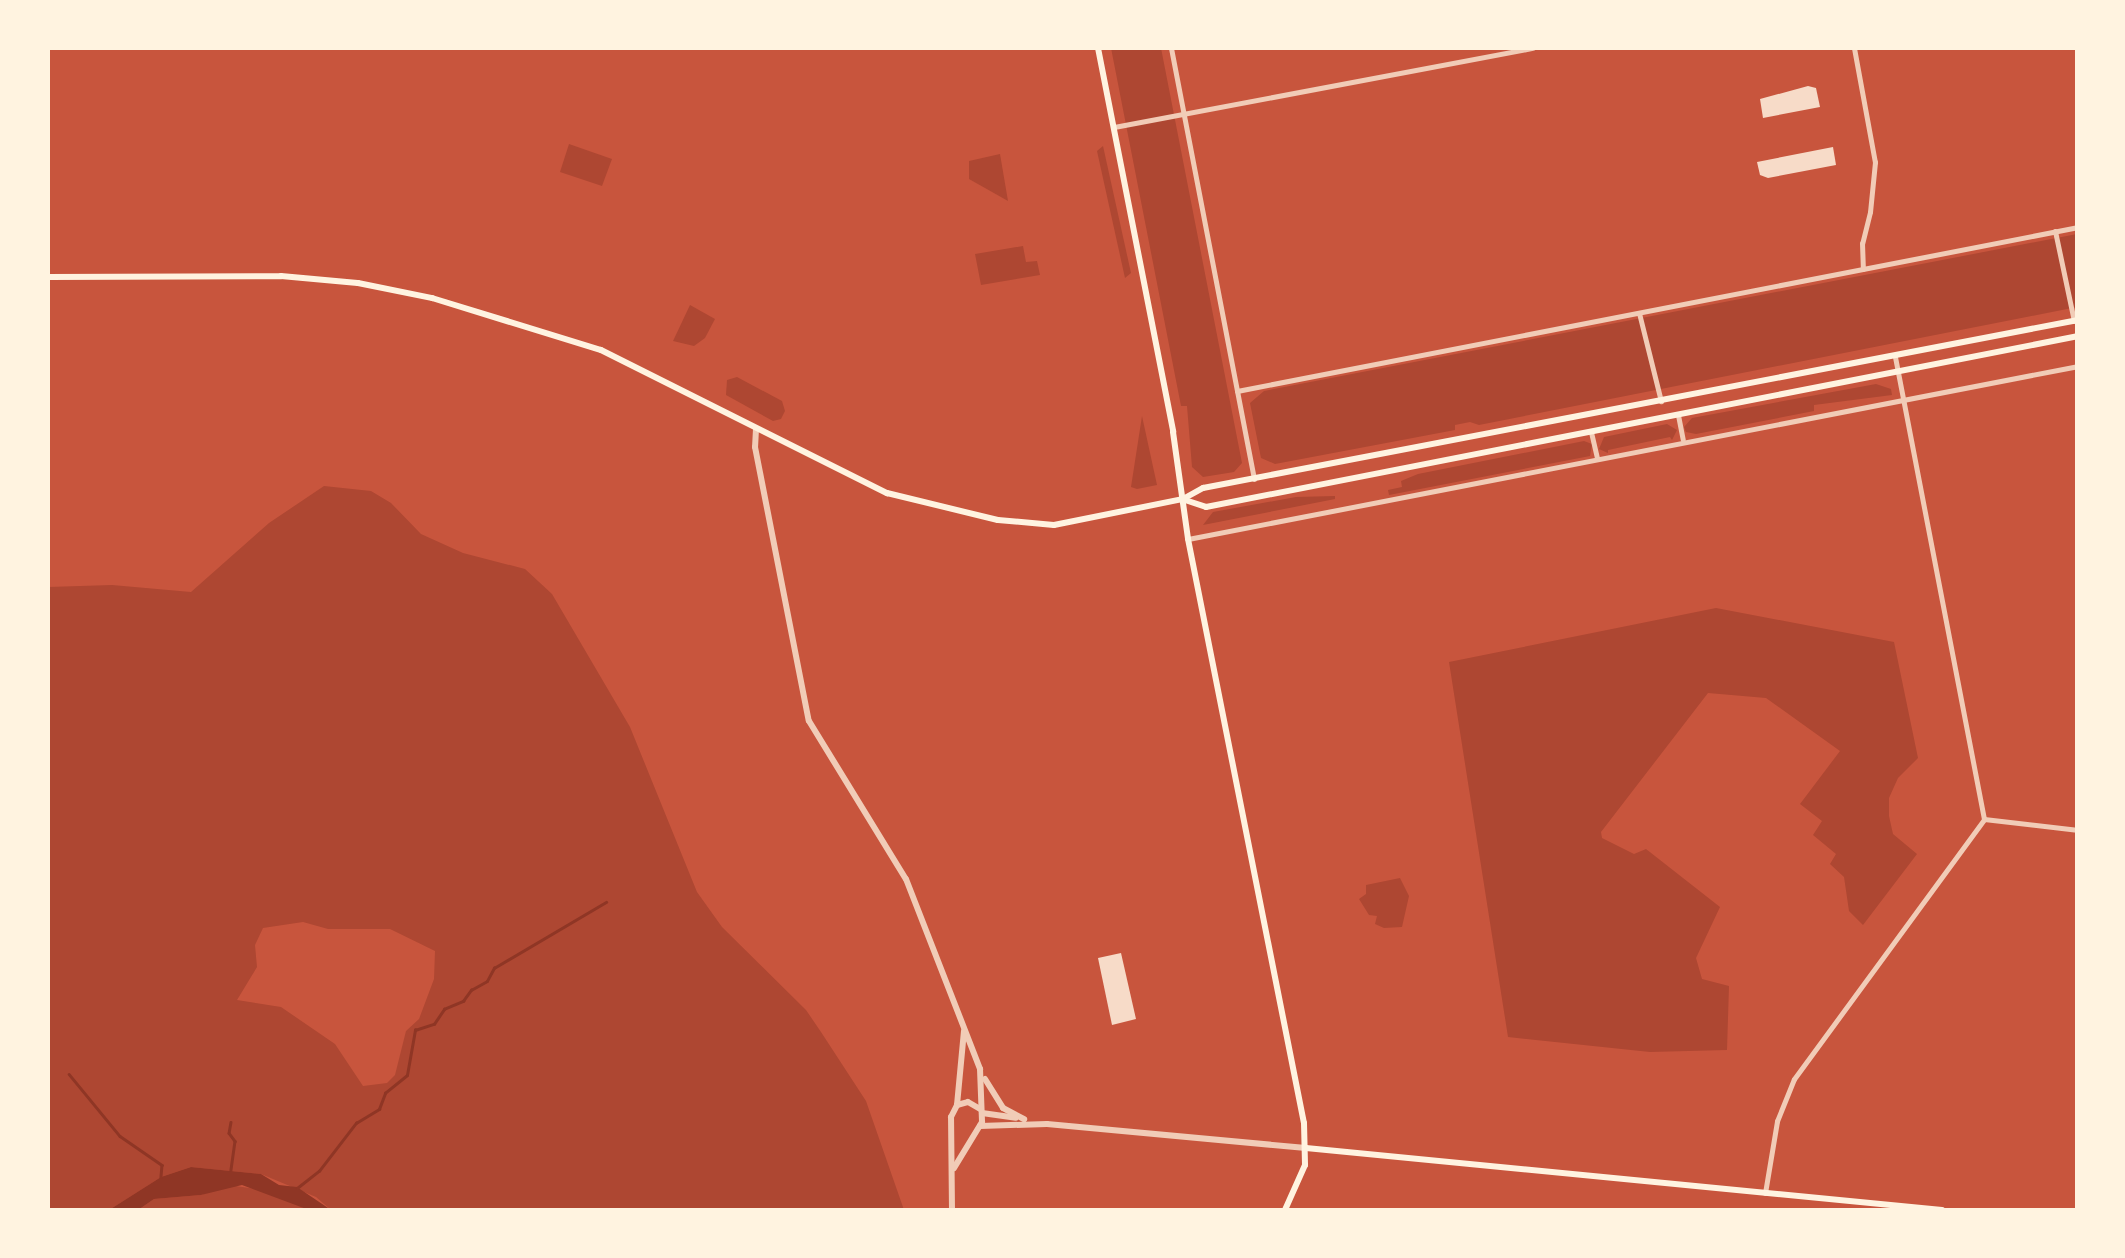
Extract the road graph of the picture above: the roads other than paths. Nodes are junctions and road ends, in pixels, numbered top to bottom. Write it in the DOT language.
graph roads {
  1 [pos="1098,48"];
  2 [pos="1171,48"];
  3 [pos="1533,48"];
  4 [pos="1854,48"];
  5 [pos="1184,115"];
  6 [pos="1114,128"];
  7 [pos="2078,227"];
  8 [pos="2055,231"];
  9 [pos="1863,269"];
  10 [pos="48,277"];
  11 [pos="1639,313"];
  12 [pos="2076,320"];
  13 [pos="2078,336"];
  14 [pos="1894,356"];
  15 [pos="2078,366"];
  16 [pos="1898,372"];
  17 [pos="1237,391"];
  18 [pos="1903,400"];
  19 [pos="1661,401"];
  20 [pos="1678,415"];
  21 [pos="756,428"];
  22 [pos="1592,432"];
  23 [pos="1684,440"];
  24 [pos="1597,458"];
  25 [pos="1254,479"];
  26 [pos="1184,499"];
  27 [pos="1188,539"];
  28 [pos="1984,819"];
  29 [pos="2078,830"];
  30 [pos="964,1030"];
  31 [pos="980,1068"];
  32 [pos="956,1105"];
  33 [pos="982,1112"];
  34 [pos="1024,1118"];
  35 [pos="1047,1124"];
  36 [pos="966,1130"];
  37 [pos="1306,1148"];
  38 [pos="954,1168"];
  39 [pos="1765,1193"];
  40 [pos="952,1210"];
  41 [pos="1285,1210"];
  42 [pos="1942,1210"];
  1 -- 6 [label="main road"];
  2 -- 5 [label="street"];
  3 -- 5 [label="street"];
  4 -- 9 [label="street"];
  5 -- 6 [label="street"];
  5 -- 17 [label="street"];
  6 -- 26 [label="main road"];
  7 -- 8 [label="street"];
  8 -- 9 [label="street"];
  8 -- 12 [label="street"];
  9 -- 11 [label="street"];
  10 -- 21 [label="main road"];
  11 -- 17 [label="street"];
  11 -- 19 [label="street"];
  12 -- 14 [label="main road"];
  13 -- 16 [label="main road"];
  14 -- 16 [label="street"];
  14 -- 19 [label="main road"];
  15 -- 18 [label="street"];
  16 -- 18 [label="street"];
  16 -- 20 [label="main road"];
  17 -- 25 [label="street"];
  18 -- 23 [label="street"];
  18 -- 28 [label="street"];
  19 -- 25 [label="main road"];
  20 -- 22 [label="main road"];
  20 -- 23 [label="street"];
  21 -- 26 [label="main road"];
  21 -- 30 [label="street"];
  22 -- 24 [label="street"];
  22 -- 26 [label="main road"];
  23 -- 24 [label="street"];
  24 -- 27 [label="street"];
  25 -- 26 [label="main road"];
  26 -- 27 [label="main road"];
  27 -- 37 [label="main road"];
  28 -- 29 [label="street"];
  28 -- 39 [label="street"];
  30 -- 31 [label="street"];
  30 -- 32 [label="street"];
  31 -- 33 [label="street"];
  31 -- 34 [label="street"];
  32 -- 33 [label="street"];
  32 -- 36 [label="street"];
  33 -- 34 [label="street"];
  33 -- 36 [label="street"];
  34 -- 35 [label="street"];
  35 -- 36 [label="street"];
  35 -- 37 [label="street"];
  36 -- 38 [label="street"];
  36 -- 38 [label="street"];
  37 -- 39 [label="main road"];
  37 -- 41 [label="main road"];
  38 -- 40 [label="street"];
  39 -- 42 [label="main road"];
}
